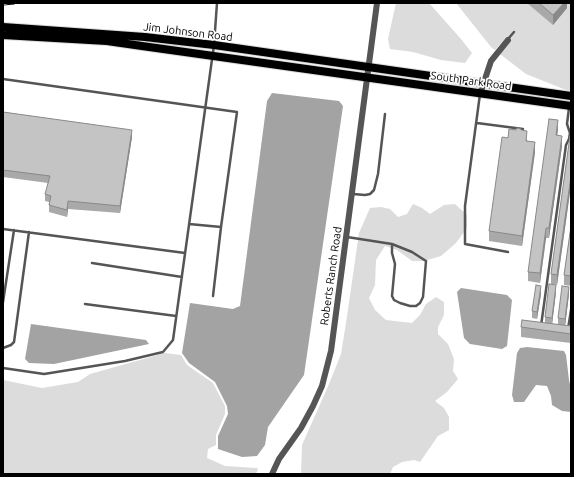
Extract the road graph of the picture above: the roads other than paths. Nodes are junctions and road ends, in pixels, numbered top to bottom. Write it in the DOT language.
graph roads {
  1 [pos="217,3"];
  2 [pos="377,3"];
  3 [pos="3,27"];
  4 [pos="514,32"];
  5 [pos="3,35"];
  6 [pos="508,40"];
  7 [pos="214,45"];
  8 [pos="213,55"];
  9 [pos="293,57"];
  10 [pos="368,72"];
  11 [pos="3,79"];
  12 [pos="482,90"];
  13 [pos="571,96"];
  14 [pos="570,106"];
  15 [pos="206,107"];
  16 [pos="385,114"];
  17 [pos="476,123"];
  18 [pos="523,130"];
  19 [pos="570,132"];
  20 [pos="570,140"];
  21 [pos="352,194"];
  22 [pos="189,224"];
  23 [pos="221,227"];
  24 [pos="3,229"];
  25 [pos="14,230"];
  26 [pos="29,232"];
  27 [pos="347,237"];
  28 [pos="392,244"];
  29 [pos="508,252"];
  30 [pos="185,253"];
  31 [pos="92,263"];
  32 [pos="182,278"];
  33 [pos="213,296"];
  34 [pos="3,302"];
  35 [pos="86,304"];
  36 [pos="571,310"];
  37 [pos="176,316"];
  38 [pos="548,328"];
  39 [pos="562,329"];
  40 [pos="3,348"];
  41 [pos="3,368"];
  42 [pos="272,474"];
  1 -- 7 [label="lane"];
  2 -- 10 [label="street, Roberts Ranch Road"];
  3 -- 7 [label="main road, Jim Johnson Road"];
  4 -- 6 [label="lane"];
  5 -- 8 [label="main road, Jim Johnson Road"];
  6 -- 12 [label="street"];
  7 -- 8 [label="lane"];
  7 -- 9 [label="main road, Jim Johnson Road"];
  8 -- 9 [label="main road"];
  8 -- 10 [label="main road, Jim Johnson Road"];
  8 -- 15 [label="lane"];
  9 -- 10 [label="main road, Jim Johnson Road"];
  10 -- 12 [label="main road, South Park Road"];
  10 -- 12 [label="main road, South Park Road"];
  10 -- 21 [label="street, Roberts Ranch Road"];
  11 -- 15 [label="lane"];
  12 -- 13 [label="main road, South Park Road"];
  12 -- 14 [label="main road, South Park Road"];
  12 -- 17 [label="lane"];
  14 -- 19 [label="lane"];
  15 -- 22 [label="lane"];
  15 -- 23 [label="lane"];
  16 -- 21 [label="lane"];
  17 -- 18 [label="lane"];
  17 -- 29 [label="lane"];
  19 -- 20 [label="lane"];
  20 -- 38 [label="lane"];
  21 -- 27 [label="street, Roberts Ranch Road"];
  22 -- 23 [label="lane"];
  22 -- 30 [label="lane"];
  23 -- 33 [label="lane"];
  24 -- 25 [label="lane"];
  25 -- 26 [label="lane"];
  25 -- 34 [label="lane"];
  26 -- 30 [label="lane"];
  26 -- 40 [label="lane"];
  27 -- 28 [label="lane"];
  27 -- 42 [label="street, Roberts Ranch Road"];
  28 -- 28 [label="lane"];
  30 -- 32 [label="lane"];
  31 -- 32 [label="lane"];
  32 -- 37 [label="lane"];
  35 -- 37 [label="lane"];
  36 -- 39 [label="lane"];
  37 -- 41 [label="lane"];
}
